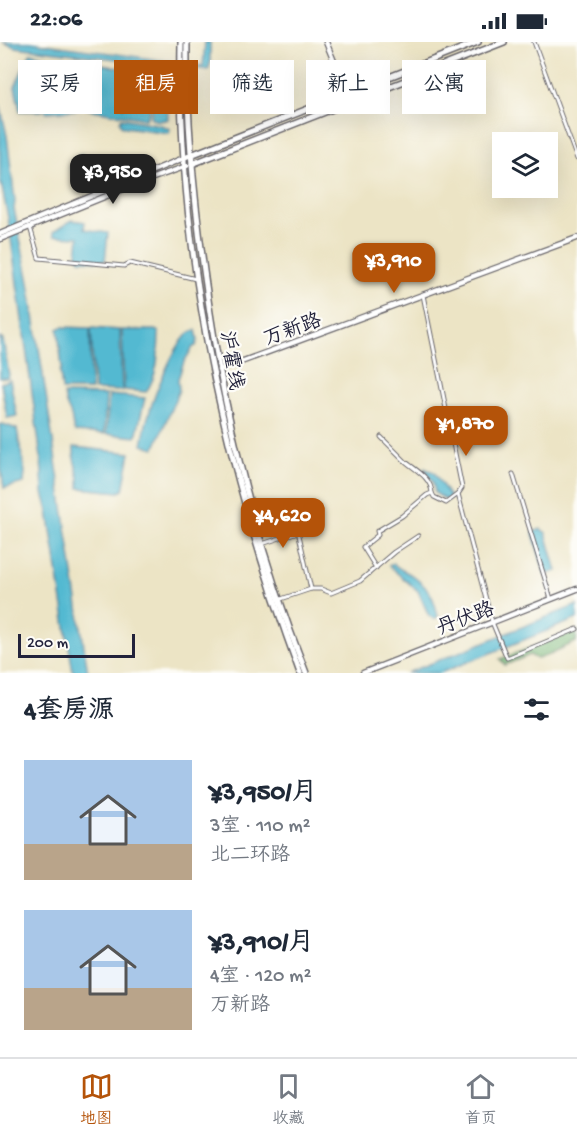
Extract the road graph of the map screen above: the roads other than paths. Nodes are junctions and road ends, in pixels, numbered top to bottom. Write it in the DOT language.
graph roads {
  1 [pos="181,42"];
  2 [pos="187,42"];
  3 [pos="326,42"];
  4 [pos="478,42"];
  5 [pos="504,42"];
  6 [pos="534,42"];
  7 [pos="333,60"];
  8 [pos="390,76"];
  9 [pos="390,87"];
  10 [pos="306,109"];
  11 [pos="320,114"];
  12 [pos="188,156"];
  13 [pos="577,159"];
  14 [pos="192,164"];
  15 [pos="185,167"];
  16 [pos="28,226"];
  17 [pos="1,236"];
  18 [pos="577,238"];
  19 [pos="198,279"];
  20 [pos="423,295"];
  21 [pos="219,370"];
  22 [pos="381,437"];
  23 [pos="513,474"];
  24 [pos="432,493"];
  25 [pos="458,494"];
  26 [pos="293,508"];
  27 [pos="298,532"];
  28 [pos="418,536"];
  29 [pos="262,544"];
  30 [pos="376,568"];
  31 [pos="311,589"];
  32 [pos="577,589"];
  33 [pos="550,599"];
  34 [pos="276,600"];
  35 [pos="493,625"];
  36 [pos="577,629"];
  37 [pos="300,673"];
  38 [pos="306,673"];
  39 [pos="363,673"];
  1 -- 12 [label="main road, 沪霍线"];
  2 -- 12 [label="main road, 沪霍线"];
  3 -- 7 [label="main road"];
  4 -- 8 [label="main road"];
  5 -- 9 [label="main road"];
  6 -- 13 [label="street"];
  10 -- 12 [label="main road"];
  11 -- 14 [label="main road"];
  12 -- 14 [label="main road, 沪霍线"];
  12 -- 15 [label="main road, 沪霍线"];
  12 -- 16 [label="main road"];
  14 -- 15 [label="main road"];
  14 -- 21 [label="main road, 沪霍线"];
  15 -- 16 [label="main road"];
  15 -- 19 [label="main road, 沪霍线"];
  16 -- 17 [label="main road"];
  16 -- 19 [label="street"];
  18 -- 20 [label="main road, 万新路"];
  19 -- 34 [label="main road, 沪霍线"];
  20 -- 21 [label="main road, 万新路"];
  20 -- 25 [label="street"];
  21 -- 29 [label="main road, 沪霍线"];
  22 -- 24 [label="street"];
  23 -- 33 [label="street"];
  24 -- 25 [label="street"];
  24 -- 30 [label="street"];
  25 -- 35 [label="street"];
  26 -- 27 [label="street"];
  27 -- 29 [label="street"];
  27 -- 31 [label="street"];
  28 -- 30 [label="street"];
  29 -- 34 [label="main road, 沪霍线"];
  30 -- 31 [label="street"];
  31 -- 34 [label="street"];
  32 -- 33 [label="main road, 丹伏路"];
  33 -- 35 [label="main road, 丹伏路"];
  34 -- 37 [label="main road, 沪霍线"];
  34 -- 38 [label="main road, 沪霍线"];
  35 -- 36 [label="street"];
  35 -- 39 [label="main road, 丹伏路"];
}
